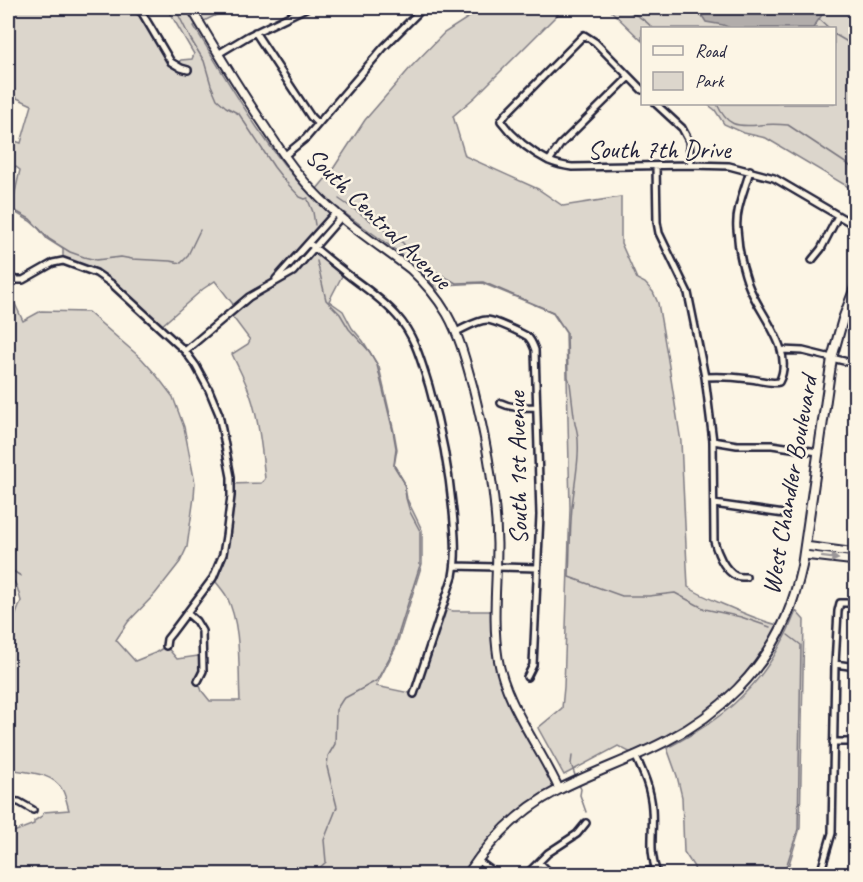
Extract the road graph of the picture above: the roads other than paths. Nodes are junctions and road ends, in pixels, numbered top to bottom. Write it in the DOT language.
graph roads {
  1 [pos="136,8"];
  2 [pos="191,8"];
  3 [pos="306,8"];
  4 [pos="423,8"];
  5 [pos="255,32"];
  6 [pos="218,54"];
  7 [pos="188,70"];
  8 [pos="628,77"];
  9 [pos="641,89"];
  10 [pos="657,105"];
  11 [pos="318,124"];
  12 [pos="284,156"];
  13 [pos="549,161"];
  14 [pos="691,165"];
  15 [pos="656,166"];
  16 [pos="750,170"];
  17 [pos="338,215"];
  18 [pos="838,216"];
  19 [pos="855,226"];
  20 [pos="309,243"];
  21 [pos="314,248"];
  22 [pos="812,260"];
  23 [pos="8,277"];
  24 [pos="273,283"];
  25 [pos="855,285"];
  26 [pos="456,332"];
  27 [pos="781,350"];
  28 [pos="185,351"];
  29 [pos="832,358"];
  30 [pos="855,364"];
  31 [pos="705,377"];
  32 [pos="501,403"];
  33 [pos="536,407"];
  34 [pos="713,441"];
  35 [pos="818,452"];
  36 [pos="714,504"];
  37 [pos="784,514"];
  38 [pos="805,550"];
  39 [pos="855,553"];
  40 [pos="855,561"];
  41 [pos="455,566"];
  42 [pos="497,567"];
  43 [pos="537,568"];
  44 [pos="746,577"];
  45 [pos="855,603"];
  46 [pos="187,613"];
  47 [pos="166,646"];
  48 [pos="835,664"];
  49 [pos="855,667"];
  50 [pos="527,677"];
  51 [pos="198,681"];
  52 [pos="414,694"];
  53 [pos="833,742"];
  54 [pos="855,742"];
  55 [pos="635,755"];
  56 [pos="559,789"];
  57 [pos="8,801"];
  58 [pos="33,810"];
  59 [pos="586,823"];
  60 [pos="477,860"];
  61 [pos="538,862"];
  62 [pos="656,872"];
  63 [pos="468,874"];
  64 [pos="496,874"];
  65 [pos="527,874"];
  66 [pos="551,874"];
  67 [pos="640,874"];
  68 [pos="820,874"];
  1 -- 7 [label="street"];
  2 -- 6 [label="street, South Central Avenue"];
  3 -- 5 [label="street"];
  4 -- 11 [label="street"];
  5 -- 6 [label="street"];
  5 -- 11 [label="street"];
  6 -- 12 [label="street, South Central Avenue"];
  8 -- 9 [label="street"];
  8 -- 13 [label="street"];
  8 -- 13 [label="street, South 7th Drive"];
  10 -- 14 [label="street"];
  11 -- 12 [label="street"];
  12 -- 17 [label="street, South Central Avenue"];
  13 -- 15 [label="street, South 7th Drive"];
  14 -- 15 [label="street, South 7th Drive"];
  14 -- 16 [label="street, South 7th Drive"];
  15 -- 31 [label="street"];
  16 -- 18 [label="street, South 7th Drive"];
  16 -- 27 [label="street"];
  17 -- 20 [label="street"];
  17 -- 21 [label="street"];
  17 -- 26 [label="street, South Central Avenue"];
  18 -- 19 [label="street, South 7th Drive"];
  18 -- 22 [label="street"];
  20 -- 21 [label="street"];
  20 -- 24 [label="street"];
  21 -- 24 [label="street"];
  21 -- 41 [label="street"];
  23 -- 28 [label="street"];
  24 -- 28 [label="street"];
  25 -- 29 [label="main road, West Chandler Boulevard"];
  26 -- 33 [label="street, South 1st Avenue"];
  26 -- 42 [label="street, South Central Avenue"];
  27 -- 29 [label="street"];
  27 -- 31 [label="street"];
  28 -- 46 [label="street"];
  29 -- 30 [label="street"];
  29 -- 35 [label="main road, West Chandler Boulevard"];
  31 -- 34 [label="street"];
  32 -- 33 [label="street"];
  33 -- 43 [label="street, South 1st Avenue"];
  34 -- 35 [label="street"];
  34 -- 36 [label="street"];
  35 -- 38 [label="main road, West Chandler Boulevard"];
  36 -- 37 [label="street"];
  36 -- 44 [label="street"];
  38 -- 39 [label="street"];
  38 -- 40 [label="street, one-way"];
  38 -- 55 [label="main road, West Chandler Boulevard"];
  41 -- 42 [label="street"];
  41 -- 52 [label="street"];
  42 -- 43 [label="street"];
  42 -- 56 [label="street, South Central Avenue"];
  43 -- 50 [label="street, South 1st Avenue"];
  45 -- 48 [label="street"];
  46 -- 47 [label="street"];
  46 -- 51 [label="street"];
  48 -- 49 [label="street"];
  48 -- 53 [label="street"];
  53 -- 54 [label="street"];
  53 -- 68 [label="street"];
  55 -- 56 [label="main road, West Chandler Boulevard"];
  55 -- 62 [label="street"];
  56 -- 60 [label="main road, West Chandler Boulevard"];
  57 -- 58 [label="street"];
  59 -- 61 [label="street"];
  60 -- 63 [label="main road, West Chandler Boulevard"];
  60 -- 64 [label="street"];
  61 -- 65 [label="street"];
  61 -- 66 [label="street"];
  62 -- 67 [label="street"];
}
